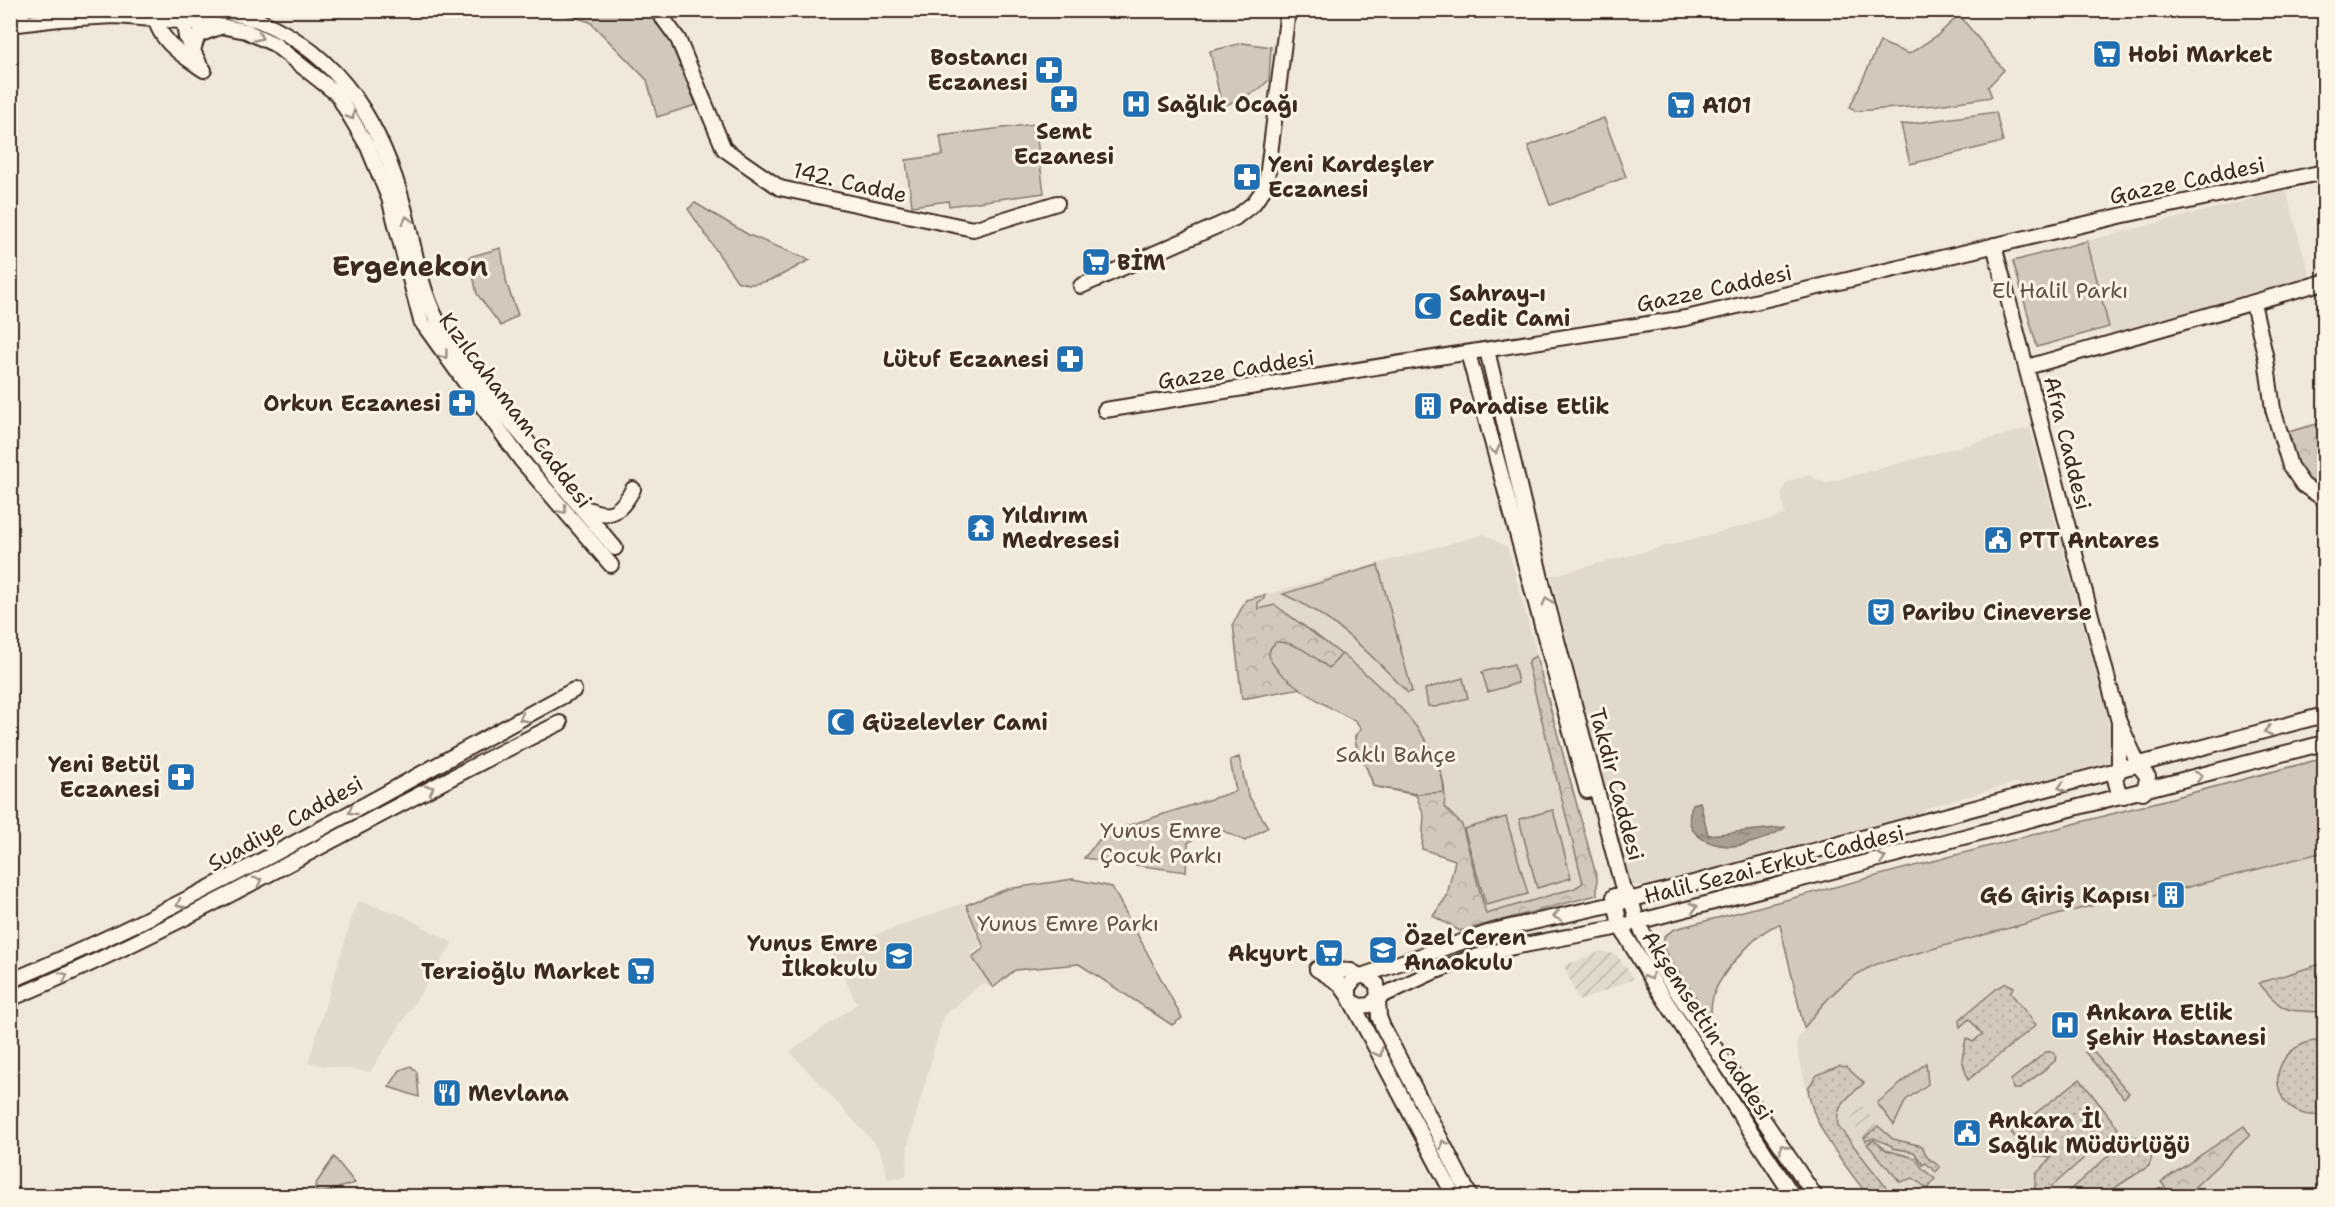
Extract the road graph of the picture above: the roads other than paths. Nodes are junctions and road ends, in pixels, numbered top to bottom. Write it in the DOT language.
graph roads {
  1 [pos="24,10"];
  2 [pos="221,10"];
  3 [pos="657,10"];
  4 [pos="1288,10"];
  5 [pos="10,12"];
  6 [pos="154,14"];
  7 [pos="182,15"];
  8 [pos="115,16"];
  9 [pos="10,26"];
  10 [pos="222,26"];
  11 [pos="164,38"];
  12 [pos="192,53"];
  13 [pos="2325,172"];
  14 [pos="1057,203"];
  15 [pos="1994,245"];
  16 [pos="2325,282"];
  17 [pos="1080,286"];
  18 [pos="426,289"];
  19 [pos="2253,303"];
  20 [pos="415,305"];
  21 [pos="1486,350"];
  22 [pos="1468,353"];
  23 [pos="2027,367"];
  24 [pos="1105,410"];
  25 [pos="633,489"];
  26 [pos="2325,499"];
  27 [pos="578,505"];
  28 [pos="615,548"];
  29 [pos="611,565"];
  30 [pos="574,690"];
  31 [pos="2325,716"];
  32 [pos="2119,722"];
  33 [pos="560,723"];
  34 [pos="2325,743"];
  35 [pos="2139,766"];
  36 [pos="2119,771"];
  37 [pos="2143,792"];
  38 [pos="2124,796"];
  39 [pos="1631,899"];
  40 [pos="1614,904"];
  41 [pos="1637,921"];
  42 [pos="1620,926"];
  43 [pos="1362,976"];
  44 [pos="10,981"];
  45 [pos="1377,998"];
  46 [pos="10,999"];
  47 [pos="1350,999"];
  48 [pos="1454,1197"];
  49 [pos="1470,1197"];
  50 [pos="1793,1197"];
  51 [pos="1815,1197"];
  1 -- 5 [label="main road"];
  18 -- 2 [label="main road, Kızılcahamam Caddesi, one-way"];
  3 -- 14 [label="main road, 142. Cadde"];
  4 -- 17 [label="main road"];
  6 -- 7 [label="main road, Kızılcahamam Caddesi"];
  6 -- 8 [label="main road, Kızılcahamam Caddesi"];
  6 -- 11 [label="main road"];
  7 -- 10 [label="main road, Kızılcahamam Caddesi"];
  7 -- 12 [label="main road"];
  8 -- 9 [label="main road, Kızılcahamam Caddesi"];
  8 -- 11 [label="main road"];
  10 -- 12 [label="main road"];
  10 -- 20 [label="main road, Kızılcahamam Caddesi, one-way"];
  11 -- 12 [label="main road"];
  13 -- 15 [label="main road, Gazze Caddesi"];
  15 -- 21 [label="main road, Gazze Caddesi"];
  15 -- 23 [label="main road, Afra Caddesi"];
  16 -- 19 [label="main road"];
  18 -- 20 [label="main road"];
  18 -- 27 [label="main road, Kızılcahamam Caddesi"];
  19 -- 23 [label="main road"];
  19 -- 26 [label="main road"];
  20 -- 29 [label="main road, Kızılcahamam Caddesi, one-way"];
  21 -- 22 [label="main road, Gazze Caddesi"];
  39 -- 21 [label="main road, Takdir Caddesi, one-way"];
  22 -- 24 [label="main road, Gazze Caddesi"];
  22 -- 40 [label="main road, Takdir Caddesi, one-way"];
  23 -- 32 [label="main road, Afra Caddesi"];
  25 -- 27 [label="main road"];
  27 -- 28 [label="main road, Kızılcahamam Caddesi"];
  30 -- 44 [label="main road, Suadiye Caddesi, one-way"];
  31 -- 35 [label="main road, Halil Sezai Erkut Caddesi, one-way"];
  32 -- 35 [label="main road, Afra Caddesi"];
  32 -- 36 [label="main road, Afra Caddesi"];
  46 -- 33 [label="main road, Suadiye Caddesi, one-way"];
  37 -- 34 [label="main road, Halil Sezai Erkut Caddesi, one-way"];
  35 -- 36 [label="main road, Halil Sezai Erkut Caddesi"];
  35 -- 37 [label="main road"];
  36 -- 38 [label="main road"];
  36 -- 39 [label="main road, Halil Sezai Erkut Caddesi, one-way"];
  37 -- 38 [label="main road, Halil Sezai Erkut Caddesi"];
  41 -- 38 [label="main road, Halil Sezai Erkut Caddesi, one-way"];
  39 -- 40 [label="main road"];
  39 -- 41 [label="main road, Halil Sezai Erkut Caddesi"];
  40 -- 42 [label="main road, Halil Sezai Erkut Caddesi"];
  40 -- 43 [label="main road, Halil Sezai Erkut Caddesi, one-way"];
  41 -- 42 [label="main road, Akşemsettin Caddesi"];
  51 -- 41 [label="main road, Akşemsettin Caddesi, one-way"];
  42 -- 45 [label="main road, Halil Sezai Erkut Caddesi"];
  42 -- 50 [label="main road, Akşemsettin Caddesi, one-way"];
  43 -- 45 [label="main road"];
  43 -- 47 [label="main road"];
  43 -- 47 [label="main road"];
  45 -- 47 [label="main road, Halil Sezai Erkut Caddesi"];
  49 -- 45 [label="main road, one-way"];
  47 -- 48 [label="main road, one-way"];
}
